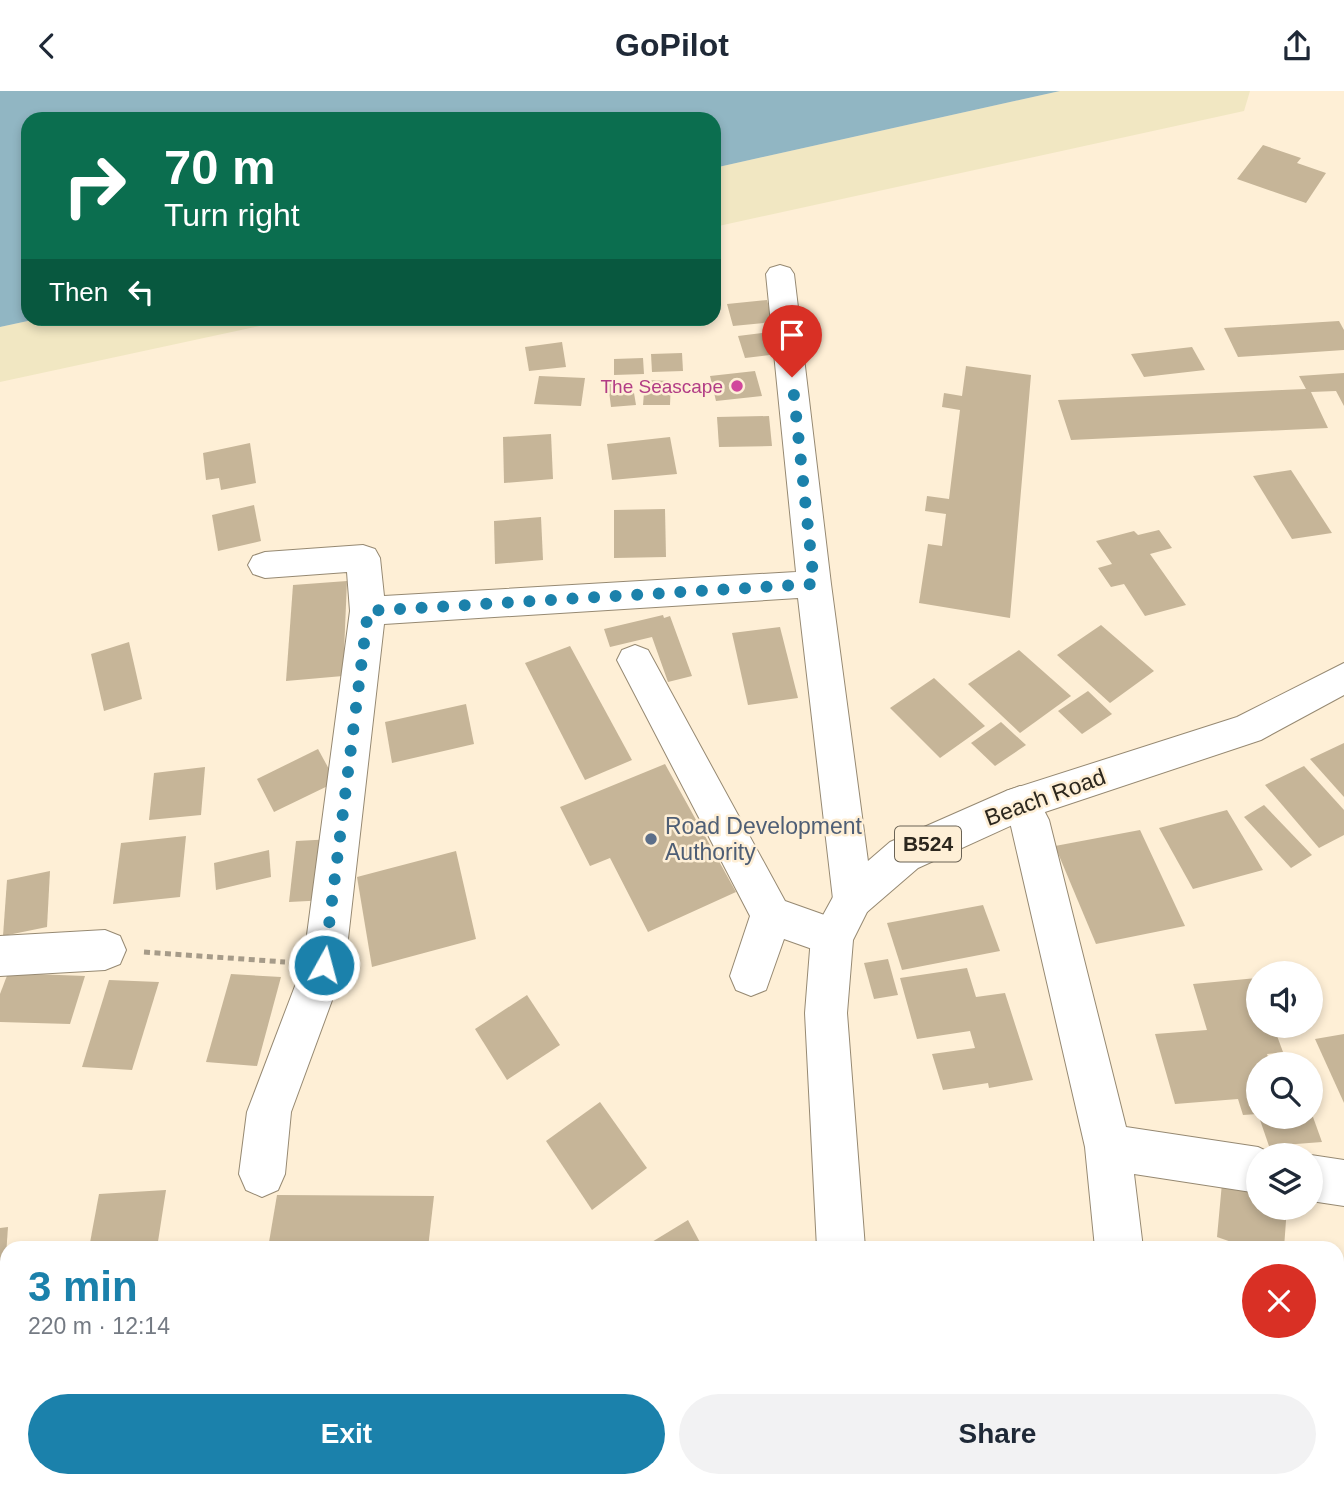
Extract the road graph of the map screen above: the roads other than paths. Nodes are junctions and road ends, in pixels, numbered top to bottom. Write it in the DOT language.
graph roads {
  1 [pos="780,274"];
  2 [pos="265,565"];
  3 [pos="814,584"];
  4 [pos="368,611"];
  5 [pos="635,660"];
  6 [pos="1344,678"];
  7 [pos="1020,803"];
  8 [pos="853,898"];
  9 [pos="771,915"];
  10 [pos="832,937"];
  11 [pos="105,950"];
  12 [pos="0,956"];
  13 [pos="751,976"];
  14 [pos="1108,1147"];
  15 [pos="1246,1168"];
  16 [pos="262,1174"];
  17 [pos="1323,1180"];
  18 [pos="1344,1183"];
  19 [pos="841,1241"];
  20 [pos="1118,1241"];
  1 -- 3 [label="street"];
  2 -- 4 [label="street"];
  3 -- 4 [label="street"];
  3 -- 8 [label="street"];
  4 -- 16 [label="street"];
  5 -- 9 [label="street"];
  6 -- 7 [label="street, Beach Road / B524"];
  7 -- 8 [label="street, Beach Road / B524"];
  7 -- 14 [label="street"];
  8 -- 10 [label="street, Beach Road / B524"];
  9 -- 10 [label="street"];
  9 -- 13 [label="street"];
  10 -- 19 [label="street, Beach Road / B524"];
  11 -- 12 [label="street"];
  14 -- 15 [label="street"];
  14 -- 20 [label="street"];
  17 -- 18 [label="street"];
}
